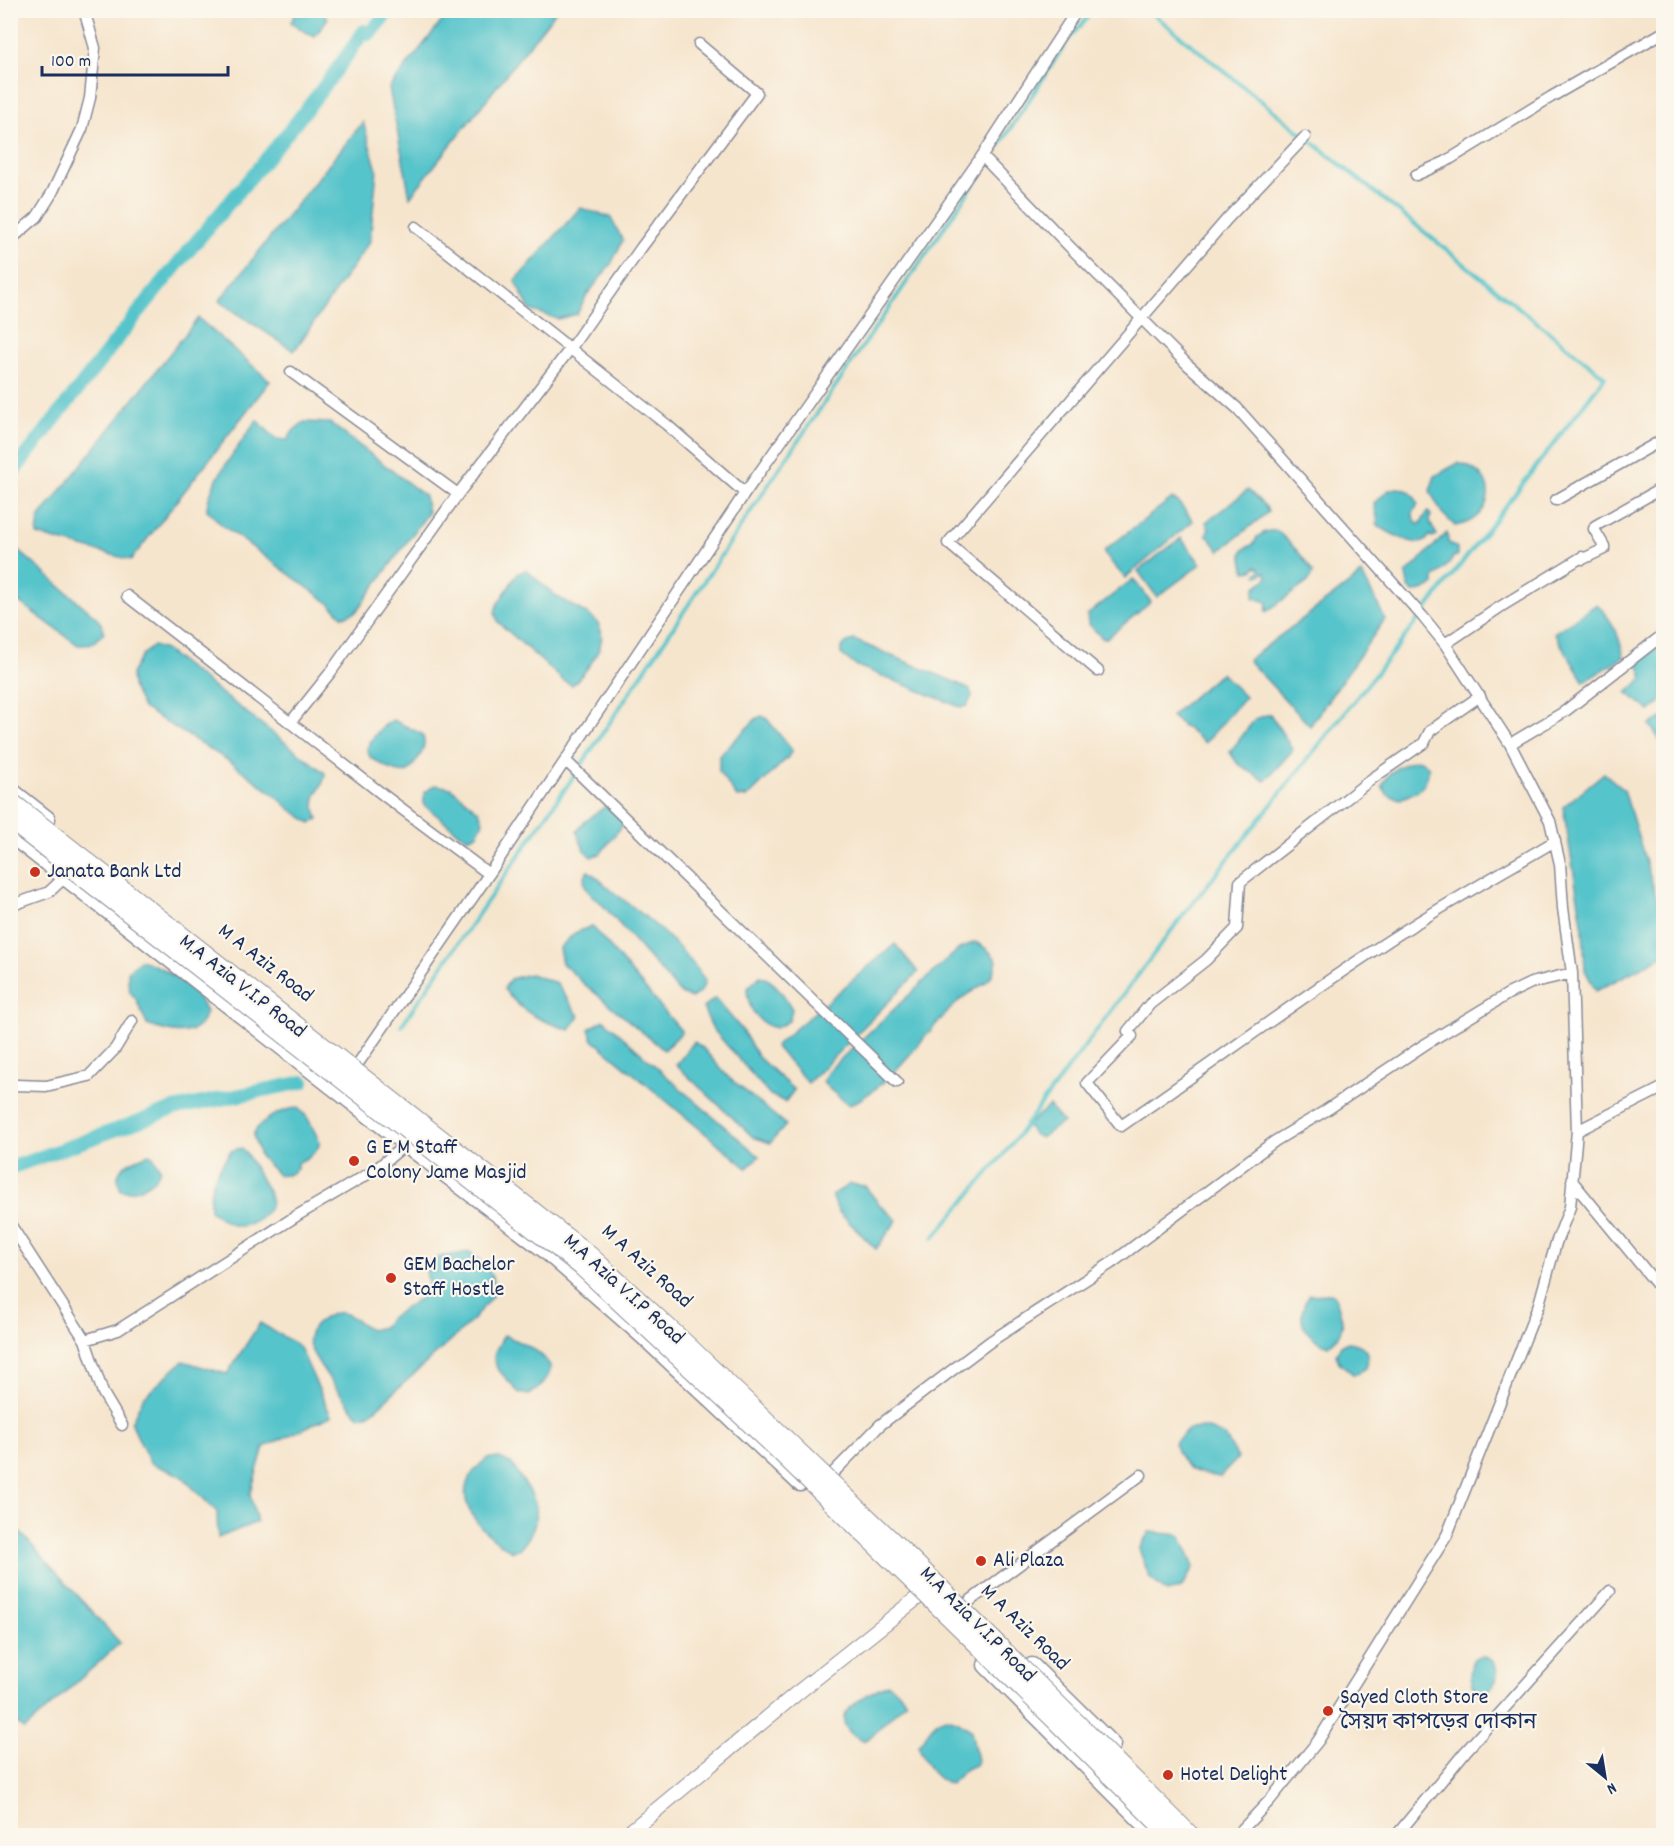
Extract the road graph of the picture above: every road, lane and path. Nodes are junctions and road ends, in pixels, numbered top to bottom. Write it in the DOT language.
graph roads {
  1 [pos="84,10"];
  2 [pos="1077,10"];
  3 [pos="1664,32"];
  4 [pos="699,44"];
  5 [pos="1305,137"];
  6 [pos="982,156"];
  7 [pos="1416,175"];
  8 [pos="416,227"];
  9 [pos="10,240"];
  10 [pos="1141,318"];
  11 [pos="570,349"];
  12 [pos="291,372"];
  13 [pos="1664,439"];
  14 [pos="1664,487"];
  15 [pos="745,493"];
  16 [pos="458,494"];
  17 [pos="1556,500"];
  18 [pos="127,596"];
  19 [pos="1664,633"];
  20 [pos="1445,645"];
  21 [pos="1098,671"];
  22 [pos="1480,696"];
  23 [pos="290,723"];
  24 [pos="1510,744"];
  25 [pos="566,761"];
  26 [pos="10,789"];
  27 [pos="10,801"];
  28 [pos="10,820"];
  29 [pos="10,834"];
  30 [pos="1555,842"];
  31 [pos="489,874"];
  32 [pos="66,876"];
  33 [pos="10,906"];
  34 [pos="1572,973"];
  35 [pos="132,1021"];
  36 [pos="357,1065"];
  37 [pos="897,1082"];
  38 [pos="10,1087"];
  39 [pos="1664,1087"];
  40 [pos="1577,1131"];
  41 [pos="406,1144"];
  42 [pos="1572,1180"];
  43 [pos="10,1224"];
  44 [pos="1664,1293"];
  45 [pos="85,1340"];
  46 [pos="122,1425"];
  47 [pos="832,1474"];
  48 [pos="1141,1475"];
  49 [pos="941,1578"];
  50 [pos="1610,1592"];
  51 [pos="918,1598"];
  52 [pos="967,1603"];
  53 [pos="625,1836"];
  54 [pos="1157,1836"];
  55 [pos="1171,1836"];
  56 [pos="1191,1836"];
  57 [pos="1201,1836"];
  58 [pos="1236,1836"];
  59 [pos="1396,1836"];
  1 -- 9 [label="street"];
  2 -- 6 [label="street"];
  3 -- 7 [label="street"];
  4 -- 11 [label="street"];
  5 -- 10 [label="street"];
  6 -- 10 [label="street"];
  6 -- 15 [label="street"];
  8 -- 11 [label="street"];
  10 -- 20 [label="street"];
  10 -- 21 [label="street"];
  11 -- 15 [label="street"];
  11 -- 16 [label="street"];
  12 -- 16 [label="street"];
  13 -- 17 [label="street"];
  14 -- 20 [label="street"];
  15 -- 25 [label="street"];
  16 -- 23 [label="street"];
  18 -- 23 [label="street"];
  19 -- 24 [label="street"];
  20 -- 22 [label="street"];
  22 -- 24 [label="street"];
  22 -- 30 [label="street"];
  23 -- 31 [label="street"];
  24 -- 30 [label="street"];
  25 -- 31 [label="street"];
  25 -- 37 [label="street"];
  26 -- 36 [label="main road, M A Aziz Road"];
  27 -- 56 [label="highway, bridge"];
  28 -- 55 [label="highway, bridge"];
  29 -- 32 [label="main road, M.A Azia V.I.P Road"];
  30 -- 34 [label="street"];
  31 -- 36 [label="street"];
  32 -- 33 [label="street"];
  32 -- 41 [label="main road, M.A Azia V.I.P Road"];
  34 -- 40 [label="street"];
  34 -- 47 [label="street"];
  35 -- 38 [label="street"];
  36 -- 47 [label="main road, M A Aziz Road"];
  39 -- 40 [label="street"];
  40 -- 42 [label="street"];
  41 -- 45 [label="street"];
  41 -- 51 [label="main road, M.A Azia V.I.P Road"];
  42 -- 44 [label="street"];
  42 -- 58 [label="street"];
  43 -- 45 [label="street"];
  45 -- 46 [label="street"];
  47 -- 49 [label="main road, M A Aziz Road"];
  48 -- 52 [label="street"];
  49 -- 51 [label="street"];
  49 -- 52 [label="main road, M A Aziz Road"];
  50 -- 59 [label="street"];
  51 -- 53 [label="street"];
  51 -- 54 [label="main road, M.A Azia V.I.P Road"];
  52 -- 57 [label="main road, M A Aziz Road"];
}
